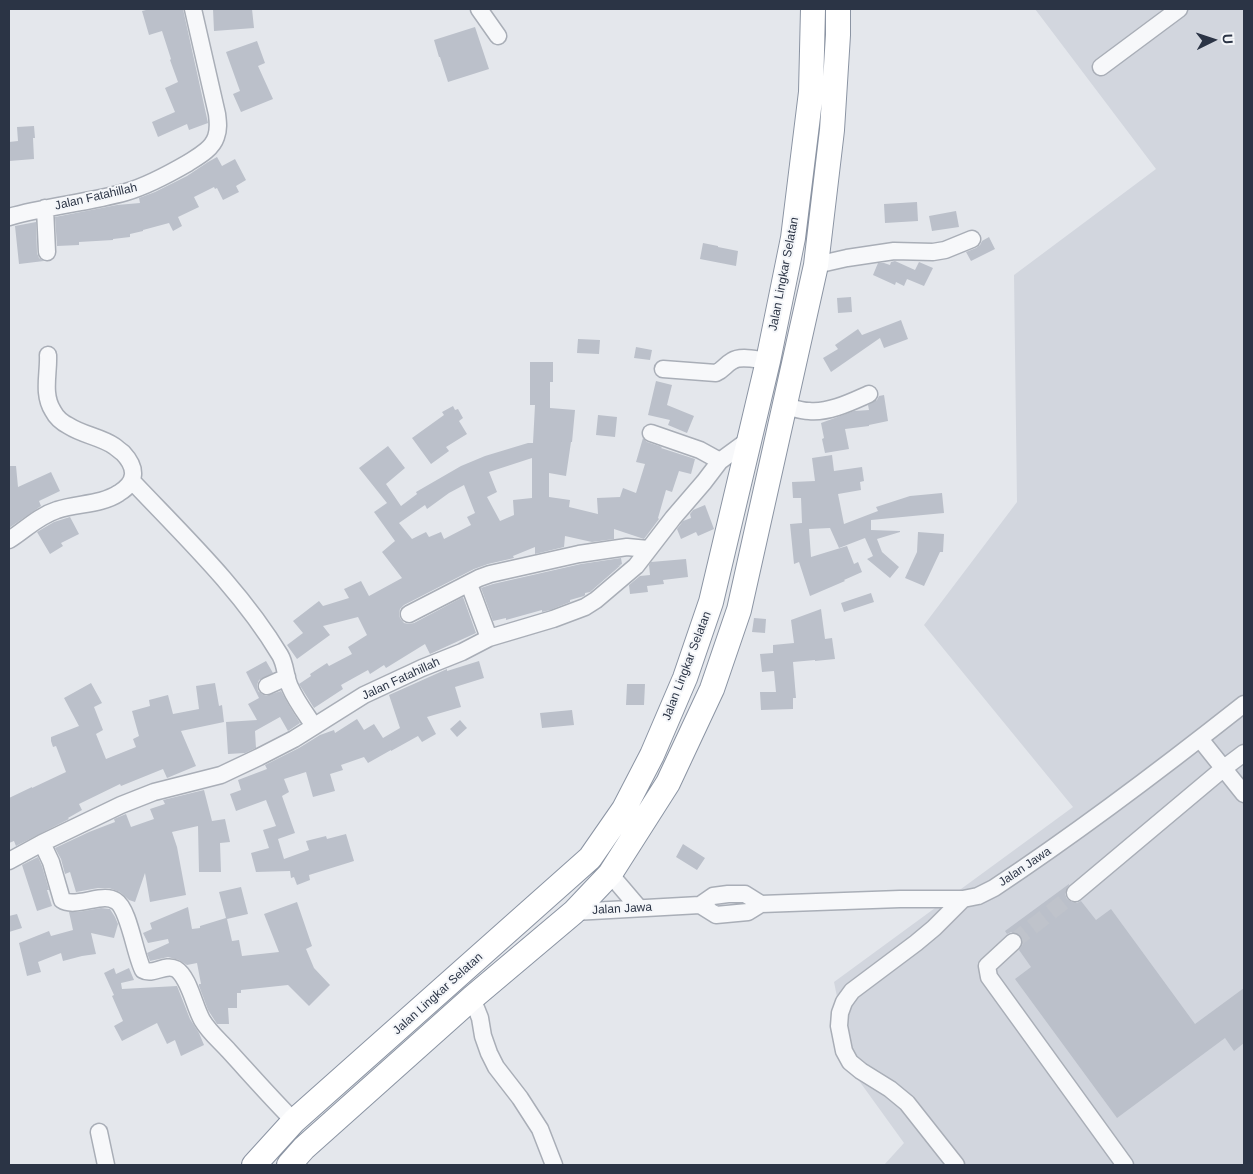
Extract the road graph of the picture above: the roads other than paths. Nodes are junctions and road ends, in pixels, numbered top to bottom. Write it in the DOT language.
graph roads {
  1 [pos="193,9"];
  2 [pos="479,9"];
  3 [pos="813,9"];
  4 [pos="838,9"];
  5 [pos="1179,9"];
  6 [pos="498,36"];
  7 [pos="1101,66"];
  8 [pos="45,208"];
  9 [pos="9,217"];
  10 [pos="972,239"];
  11 [pos="46,252"];
  12 [pos="816,265"];
  13 [pos="48,355"];
  14 [pos="768,361"];
  15 [pos="663,369"];
  16 [pos="869,394"];
  17 [pos="786,406"];
  18 [pos="651,432"];
  19 [pos="750,439"];
  20 [pos="720,461"];
  21 [pos="132,481"];
  22 [pos="9,540"];
  23 [pos="648,549"];
  24 [pos="469,584"];
  25 [pos="409,614"];
  26 [pos="489,638"];
  27 [pos="287,677"];
  28 [pos="267,686"];
  29 [pos="1244,704"];
  30 [pos="314,726"];
  31 [pos="1200,738"];
  32 [pos="1244,752"];
  33 [pos="1224,768"];
  34 [pos="1244,794"];
  35 [pos="624,809"];
  36 [pos="646,818"];
  37 [pos="42,843"];
  38 [pos="9,861"];
  39 [pos="610,874"];
  40 [pos="1075,893"];
  41 [pos="963,899"];
  42 [pos="639,908"];
  43 [pos="574,912"];
  44 [pos="1013,942"];
  45 [pos="472,998"];
  46 [pos="294,1121"];
  47 [pos="99,1132"];
  48 [pos="106,1165"];
  49 [pos="254,1165"];
  50 [pos="289,1165"];
  51 [pos="554,1165"];
  52 [pos="956,1165"];
  53 [pos="1125,1165"];
  1 -- 8 [label="street, Jalan Fatahillah"];
  2 -- 6 [label="street"];
  3 -- 14 [label="highway, Jalan Lingkar Selatan"];
  4 -- 12 [label="highway, Jalan Lingkar Selatan"];
  5 -- 7 [label="street"];
  8 -- 9 [label="street, Jalan Fatahillah"];
  8 -- 11 [label="street"];
  10 -- 12 [label="street"];
  12 -- 17 [label="highway, Jalan Lingkar Selatan"];
  13 -- 21 [label="street"];
  14 -- 15 [label="street"];
  14 -- 19 [label="highway, Jalan Lingkar Selatan"];
  16 -- 17 [label="street"];
  17 -- 36 [label="highway, Jalan Lingkar Selatan"];
  18 -- 20 [label="street"];
  19 -- 20 [label="street, Jalan Fatahillah"];
  19 -- 35 [label="highway, Jalan Lingkar Selatan"];
  20 -- 23 [label="street, Jalan Fatahillah"];
  21 -- 22 [label="street"];
  21 -- 27 [label="street"];
  23 -- 24 [label="street"];
  23 -- 26 [label="street, Jalan Fatahillah"];
  24 -- 25 [label="street"];
  24 -- 26 [label="street"];
  26 -- 30 [label="street, Jalan Fatahillah"];
  27 -- 28 [label="street"];
  27 -- 30 [label="street"];
  29 -- 31 [label="street, Jalan Jawa"];
  30 -- 37 [label="street, Jalan Fatahillah"];
  31 -- 33 [label="street"];
  31 -- 41 [label="street, Jalan Jawa"];
  32 -- 33 [label="street"];
  33 -- 34 [label="street"];
  33 -- 40 [label="street"];
  35 -- 36 [label="highway"];
  35 -- 46 [label="highway, Jalan Lingkar Selatan"];
  36 -- 39 [label="highway, Jalan Lingkar Selatan"];
  37 -- 38 [label="street, Jalan Fatahillah"];
  37 -- 46 [label="street"];
  39 -- 42 [label="street"];
  39 -- 43 [label="highway, Jalan Lingkar Selatan"];
  41 -- 42 [label="street, Jalan Jawa"];
  41 -- 52 [label="street"];
  42 -- 43 [label="street, Jalan Jawa"];
  43 -- 45 [label="highway, Jalan Lingkar Selatan"];
  44 -- 53 [label="street"];
  45 -- 50 [label="highway, Jalan Lingkar Selatan"];
  45 -- 51 [label="street"];
  46 -- 49 [label="highway, Jalan Lingkar Selatan"];
  47 -- 48 [label="street"];
}
